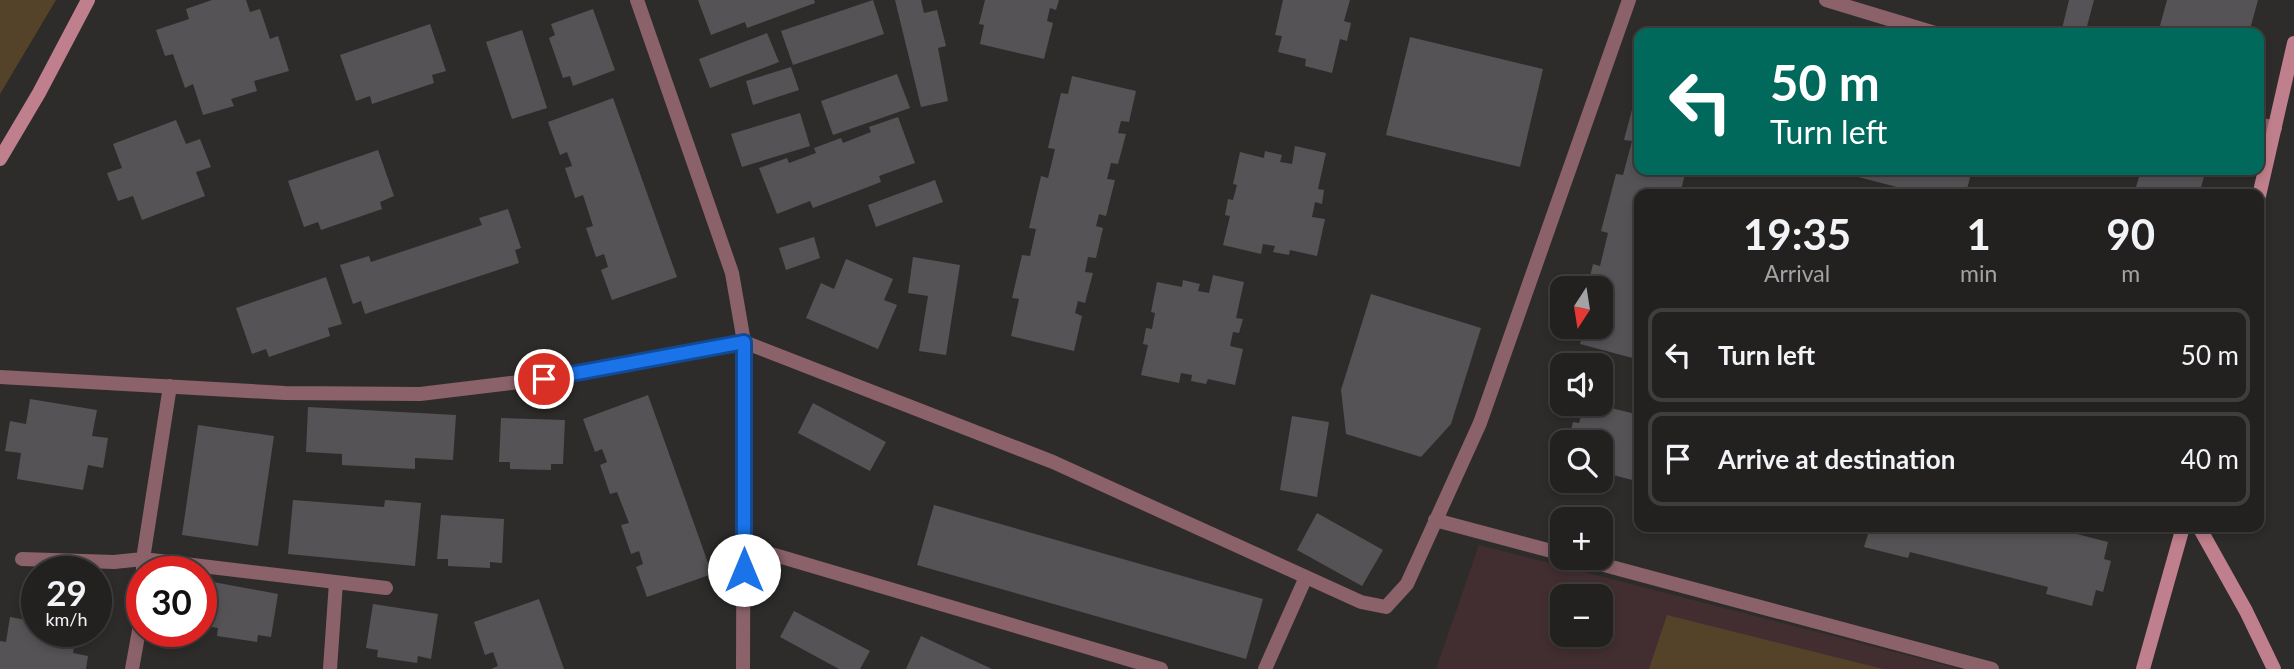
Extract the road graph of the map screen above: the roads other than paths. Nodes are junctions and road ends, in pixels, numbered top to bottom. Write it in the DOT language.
graph roads {
  1 [pos="88,0"];
  2 [pos="637,0"];
  3 [pos="1629,0"];
  4 [pos="1826,0"];
  5 [pos="1918,28"];
  6 [pos="2294,43"];
  7 [pos="2264,125"];
  8 [pos="2275,128"];
  9 [pos="0,159"];
  10 [pos="2264,175"];
  11 [pos="744,342"];
  12 [pos="0,377"];
  13 [pos="170,386"];
  14 [pos="1435,520"];
  15 [pos="2182,532"];
  16 [pos="2202,532"];
  17 [pos="744,546"];
  18 [pos="1550,551"];
  19 [pos="144,556"];
  20 [pos="1613,567"];
  21 [pos="217,572"];
  22 [pos="1306,577"];
  23 [pos="337,582"];
  24 [pos="386,588"];
  25 [pos="136,647"];
  26 [pos="132,669"];
  27 [pos="330,669"];
  28 [pos="743,669"];
  29 [pos="1161,669"];
  30 [pos="1265,669"];
  31 [pos="1992,669"];
  32 [pos="2143,669"];
  33 [pos="2274,669"];
  1 -- 9 [label="street"];
  2 -- 11 [label="street"];
  3 -- 14 [label="street"];
  4 -- 5 [label="street"];
  6 -- 8 [label="street"];
  7 -- 8 [label="street"];
  8 -- 10 [label="street"];
  11 -- 13 [label="street"];
  11 -- 17 [label="street"];
  11 -- 22 [label="street"];
  12 -- 13 [label="street"];
  13 -- 19 [label="street"];
  14 -- 18 [label="street"];
  14 -- 22 [label="street"];
  15 -- 32 [label="street"];
  16 -- 33 [label="street"];
  17 -- 28 [label="street"];
  17 -- 29 [label="street"];
  20 -- 31 [label="street"];
  21 -- 23 [label="street"];
  22 -- 30 [label="street"];
  23 -- 24 [label="street"];
  23 -- 27 [label="street"];
  25 -- 26 [label="street"];
}
